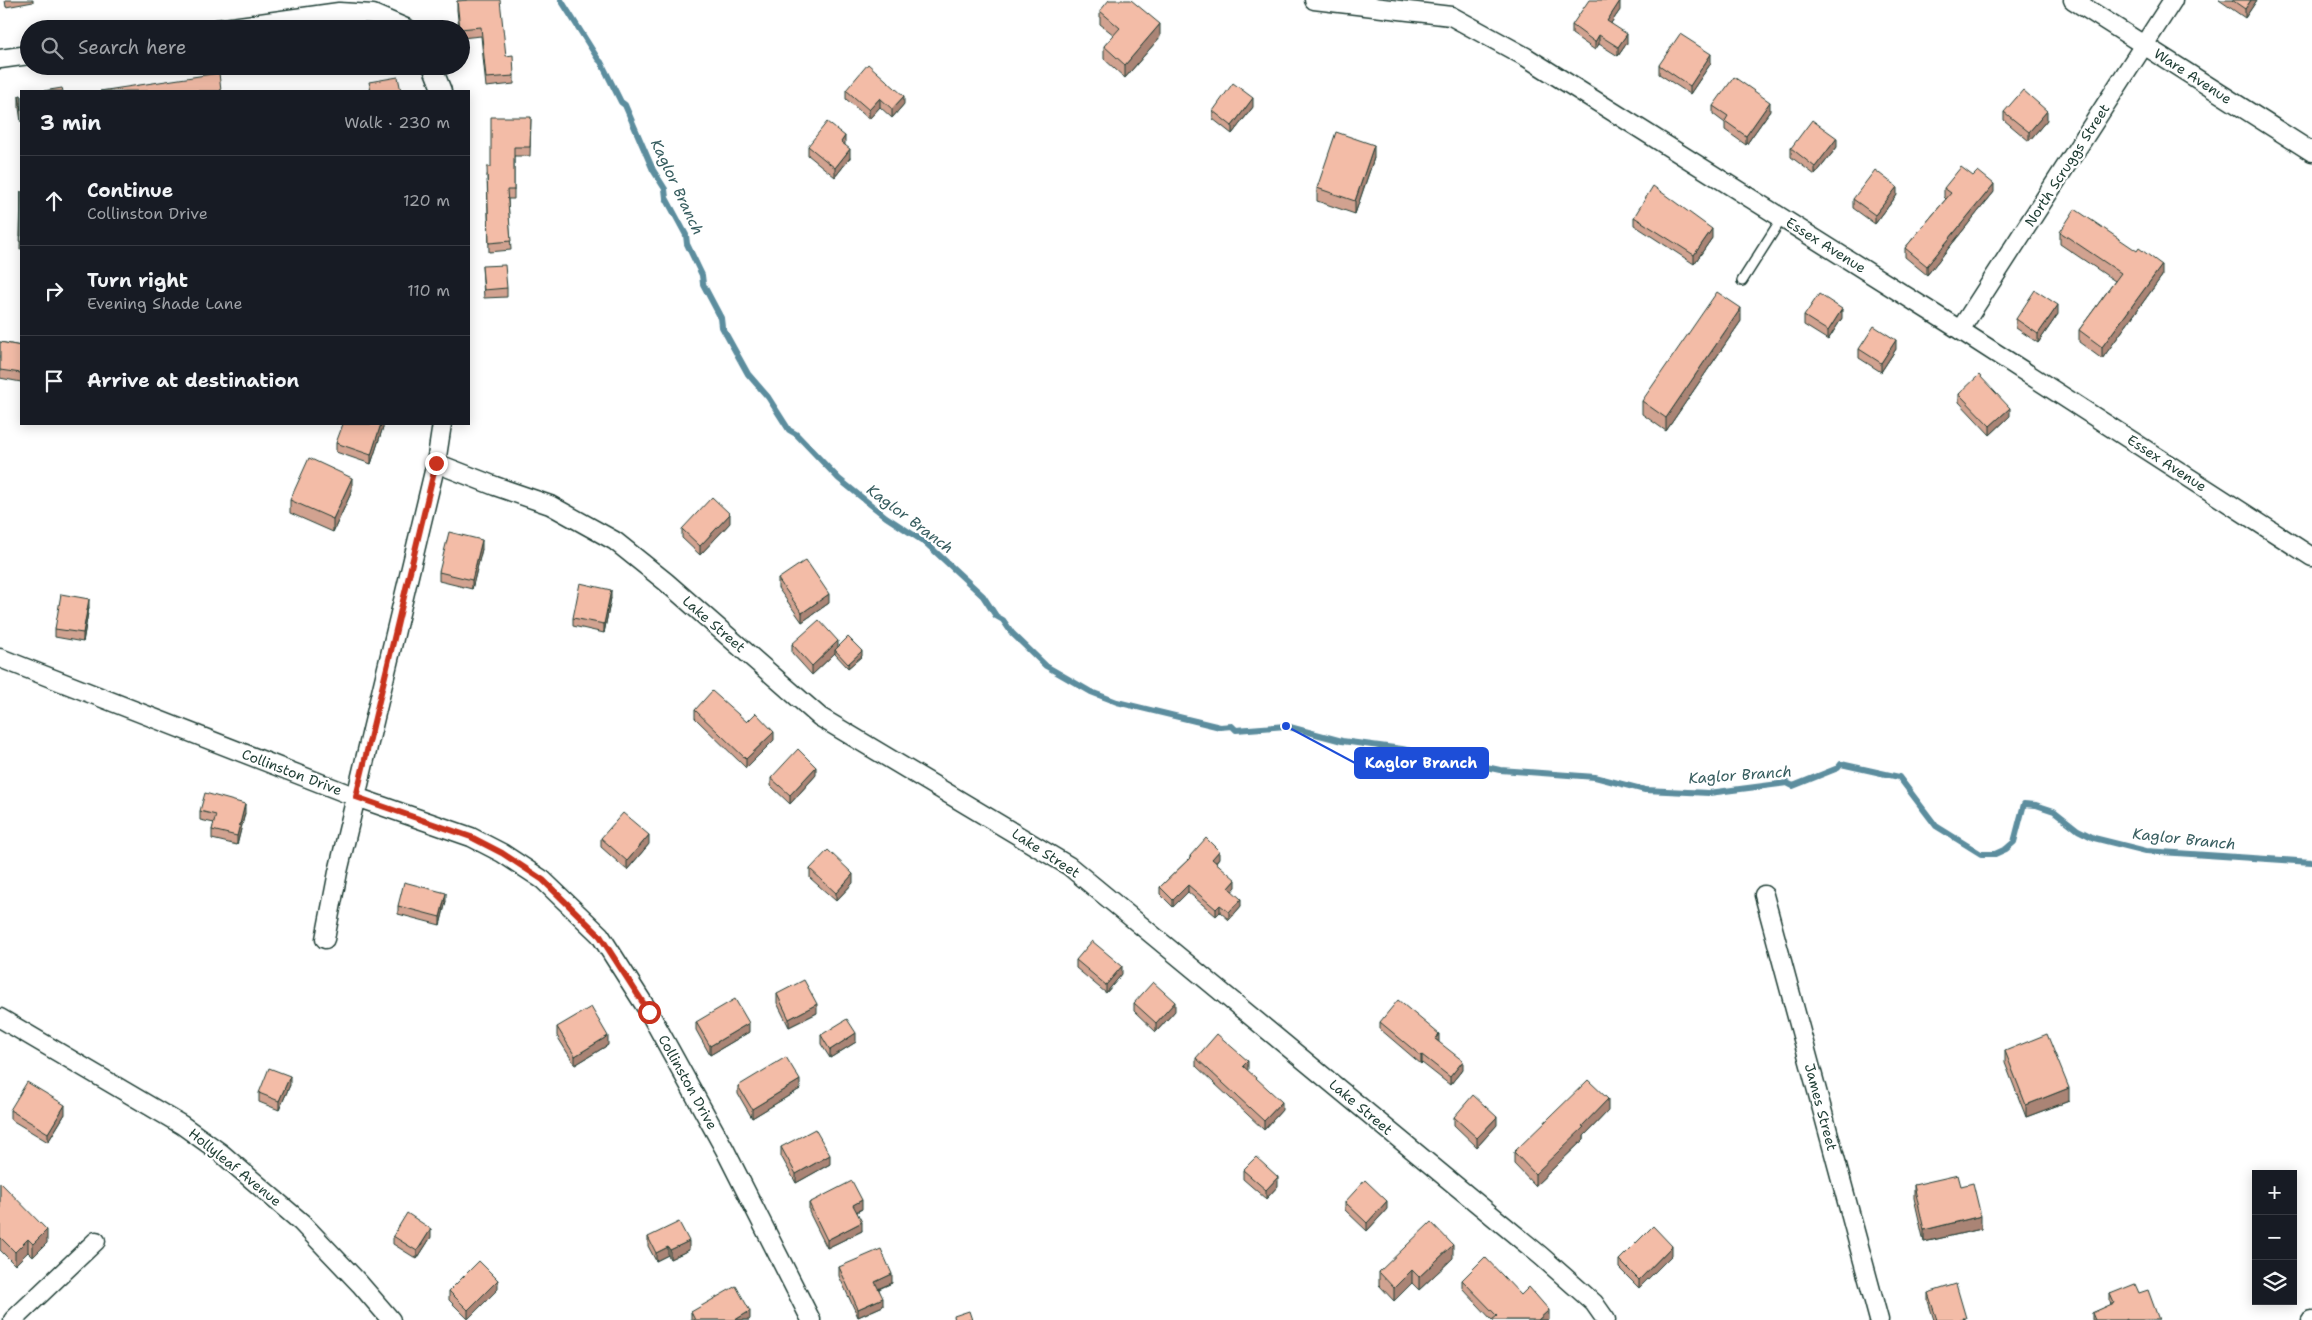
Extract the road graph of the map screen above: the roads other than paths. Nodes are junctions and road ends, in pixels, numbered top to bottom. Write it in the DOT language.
graph roads {
  1 [pos="1314,0"];
  2 [pos="2073,0"];
  3 [pos="2173,0"];
  4 [pos="282,20"];
  5 [pos="387,20"];
  6 [pos="2145,45"];
  7 [pos="20,56"];
  8 [pos="0,59"];
  9 [pos="436,75"];
  10 [pos="442,90"];
  11 [pos="2312,152"];
  12 [pos="1782,218"];
  13 [pos="1742,281"];
  14 [pos="1960,330"];
  15 [pos="442,425"];
  16 [pos="436,463"];
  17 [pos="2312,557"];
  18 [pos="0,658"];
  19 [pos="356,797"];
  20 [pos="1764,895"];
  21 [pos="325,939"];
  22 [pos="0,1018"];
  23 [pos="96,1241"];
  24 [pos="13,1320"];
  25 [pos="391,1320"];
  26 [pos="811,1320"];
  27 [pos="1606,1320"];
  28 [pos="1879,1320"];
  1 -- 12 [label="street, Essex Avenue"];
  2 -- 6 [label="street, Ware Avenue"];
  3 -- 6 [label="street, North Scruggs Street"];
  4 -- 5 [label="street"];
  6 -- 11 [label="street, Ware Avenue"];
  6 -- 14 [label="street, North Scruggs Street"];
  7 -- 8 [label="street"];
  9 -- 10 [label="street"];
  12 -- 13 [label="lane"];
  12 -- 14 [label="street, Essex Avenue"];
  14 -- 17 [label="street, Essex Avenue"];
  15 -- 16 [label="street"];
  16 -- 19 [label="street"];
  16 -- 27 [label="street, Lake Street"];
  18 -- 19 [label="street, Collinston Drive"];
  19 -- 21 [label="street"];
  19 -- 26 [label="street, Collinston Drive"];
  20 -- 28 [label="street, James Street"];
  22 -- 25 [label="street, Hollyleaf Avenue"];
  23 -- 24 [label="street"];
}
